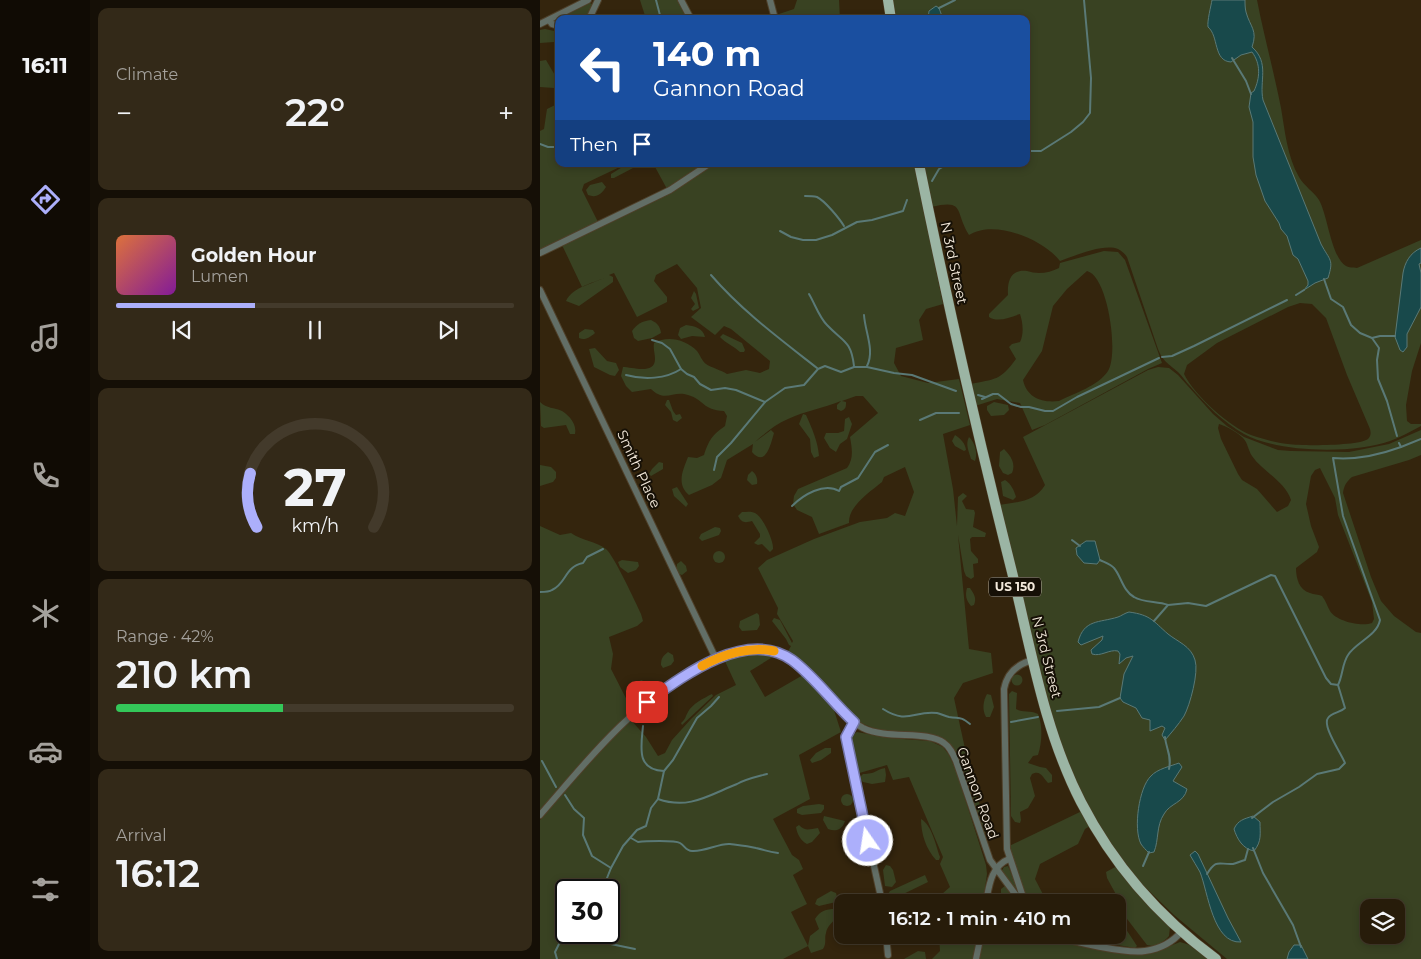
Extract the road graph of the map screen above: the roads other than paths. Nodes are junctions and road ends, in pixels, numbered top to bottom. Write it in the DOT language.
graph roads {
  1 [pos="588,0"];
  2 [pos="598,0"];
  3 [pos="682,0"];
  4 [pos="770,0"];
  5 [pos="888,0"];
  6 [pos="559,15"];
  7 [pos="592,15"];
  8 [pos="689,15"];
  9 [pos="774,15"];
  10 [pos="890,15"];
  11 [pos="555,17"];
  12 [pos="549,20"];
  13 [pos="540,24"];
  14 [pos="555,25"];
  15 [pos="704,167"];
  16 [pos="920,167"];
  17 [pos="540,253"];
  18 [pos="540,290"];
  19 [pos="716,659"];
  20 [pos="1033,660"];
  21 [pos="854,722"];
  22 [pos="540,815"];
  23 [pos="1009,860"];
  24 [pos="996,870"];
  25 [pos="880,894"];
  26 [pos="987,894"];
  27 [pos="1015,894"];
  28 [pos="1022,894"];
  29 [pos="1182,931"];
  30 [pos="887,944"];
  31 [pos="980,944"];
  32 [pos="1094,944"];
  33 [pos="888,955"];
  34 [pos="976,959"];
  35 [pos="1216,959"];
  1 -- 6 [label="street"];
  2 -- 7 [label="street"];
  3 -- 8 [label="street"];
  4 -- 9 [label="street"];
  5 -- 10 [label="main road"];
  11 -- 12 [label="street"];
  12 -- 13 [label="street"];
  12 -- 14 [label="street"];
  15 -- 17 [label="street"];
  16 -- 20 [label="main road, N 3rd Street / US 150"];
  18 -- 19 [label="street, Smith Place"];
  19 -- 21 [label="street, Gannon Road"];
  19 -- 22 [label="street, Gannon Road"];
  20 -- 23 [label="street"];
  20 -- 29 [label="main road, N 3rd Street / US 150"];
  21 -- 24 [label="street, Gannon Road"];
  21 -- 25 [label="street"];
  23 -- 24 [label="street"];
  23 -- 28 [label="street"];
  24 -- 26 [label="street"];
  24 -- 27 [label="street, Gannon Road"];
  29 -- 32 [label="street"];
  29 -- 35 [label="main road, N 3rd Street / US 150"];
  30 -- 33 [label="street"];
  31 -- 34 [label="street"];
}
